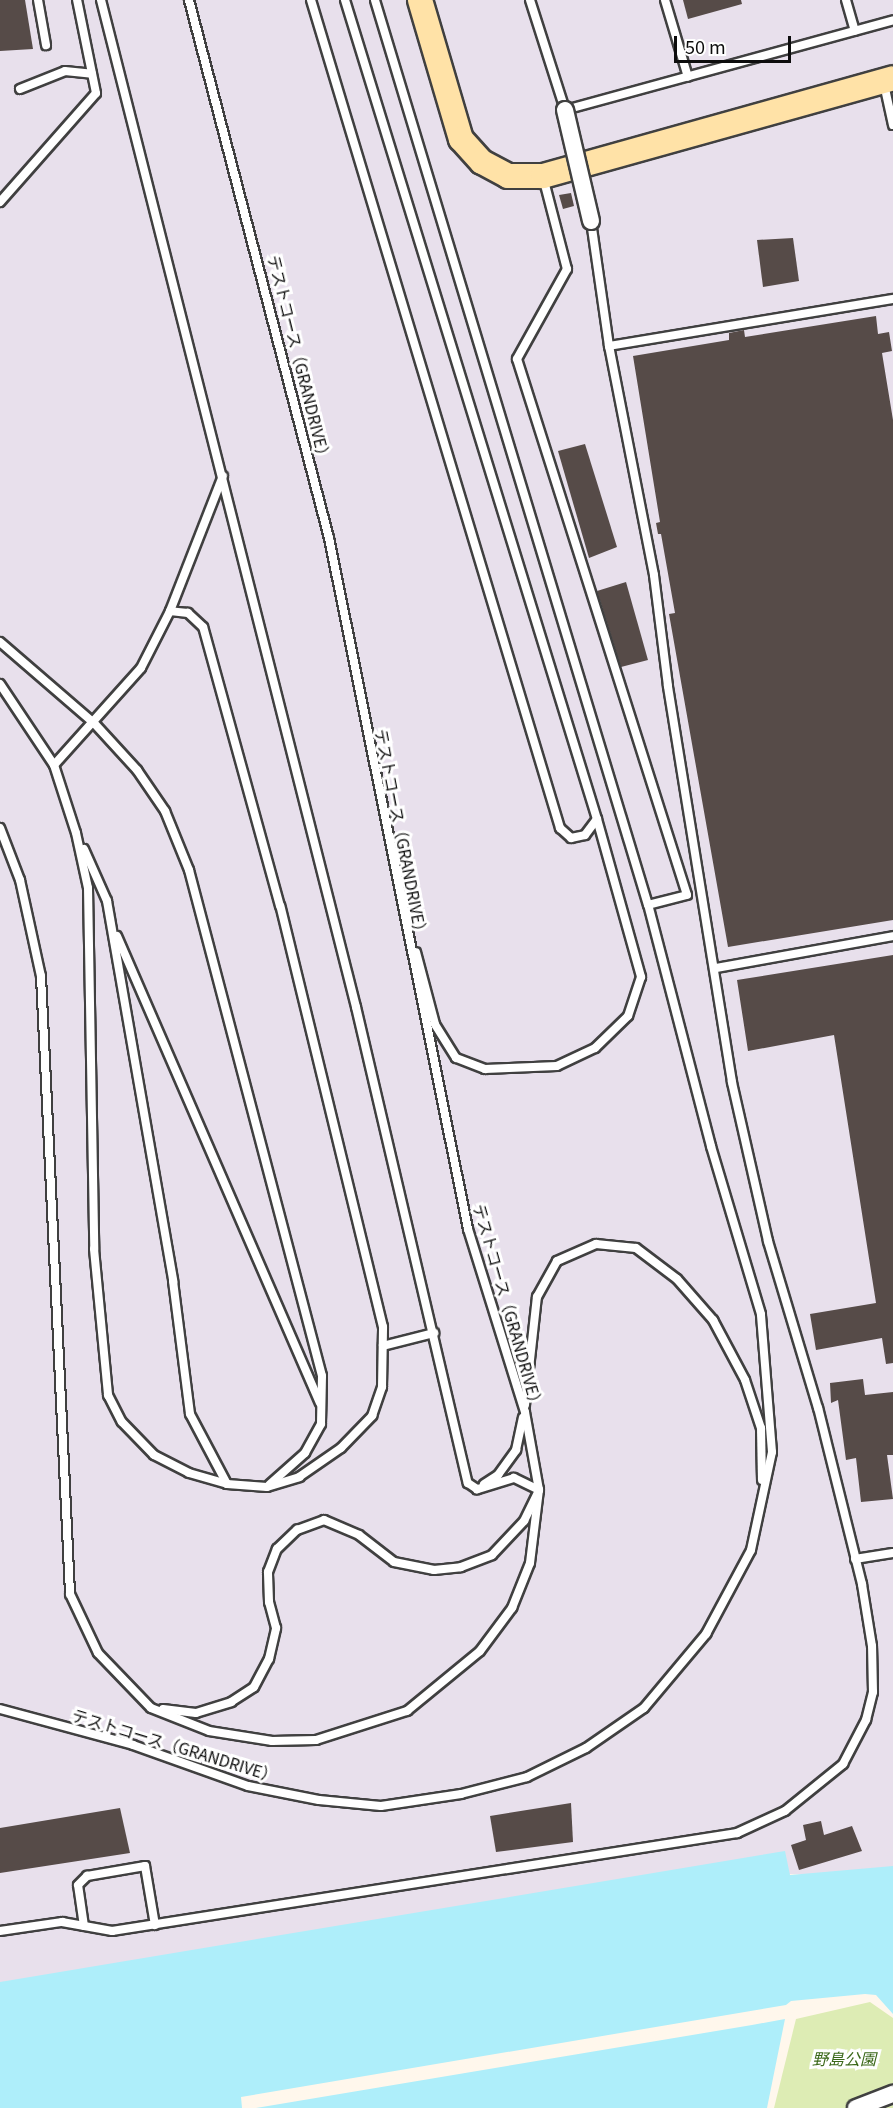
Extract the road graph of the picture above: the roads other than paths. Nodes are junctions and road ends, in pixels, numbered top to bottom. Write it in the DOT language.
graph roads {
  1 [pos="38,0"];
  2 [pos="77,0"];
  3 [pos="101,0"];
  4 [pos="189,0"];
  5 [pos="311,0"];
  6 [pos="345,0"];
  7 [pos="375,0"];
  8 [pos="420,0"];
  9 [pos="530,0"];
  10 [pos="665,0"];
  11 [pos="846,0"];
  12 [pos="893,20"];
  13 [pos="855,31"];
  14 [pos="46,45"];
  15 [pos="92,74"];
  16 [pos="688,77"];
  17 [pos="888,79"];
  18 [pos="20,89"];
  19 [pos="565,110"];
  20 [pos="893,125"];
  21 [pos="543,176"];
  22 [pos="0,202"];
  23 [pos="591,221"];
  24 [pos="893,299"];
  25 [pos="609,346"];
  26 [pos="223,476"];
  27 [pos="170,611"];
  28 [pos="0,642"];
  29 [pos="0,684"];
  30 [pos="94,723"];
  31 [pos="54,765"];
  32 [pos="597,819"];
  33 [pos="0,828"];
  34 [pos="76,833"];
  35 [pos="389,851"];
  36 [pos="648,905"];
  37 [pos="111,922"];
  38 [pos="893,936"];
  39 [pos="716,968"];
  40 [pos="434,1333"];
  41 [pos="383,1346"];
  42 [pos="321,1406"];
  43 [pos="525,1412"];
  44 [pos="227,1484"];
  45 [pos="267,1487"];
  46 [pos="477,1489"];
  47 [pos="539,1490"];
  48 [pos="762,1497"];
  49 [pos="893,1553"];
  50 [pos="855,1559"];
  51 [pos="151,1708"];
  52 [pos="0,1709"];
  53 [pos="155,1925"];
  54 [pos="84,1926"];
  55 [pos="0,1931"];
  56 [pos="893,2094"];
  57 [pos="856,2108"];
  1 -- 14 [label="lane"];
  2 -- 15 [label="lane"];
  3 -- 26 [label="lane"];
  4 -- 35 [label="lane, テストコース（GRANDRIVE）"];
  5 -- 32 [label="lane"];
  6 -- 32 [label="lane"];
  7 -- 36 [label="lane, テストコース（GRANDRIVE）"];
  8 -- 21 [label="street"];
  9 -- 19 [label="lane"];
  10 -- 16 [label="lane"];
  11 -- 13 [label="lane"];
  12 -- 13 [label="lane"];
  13 -- 16 [label="lane"];
  15 -- 18 [label="lane"];
  15 -- 22 [label="lane"];
  16 -- 19 [label="lane"];
  17 -- 20 [label="lane"];
  17 -- 21 [label="street"];
  19 -- 23 [label="street, bridge"];
  21 -- 36 [label="lane"];
  23 -- 25 [label="lane"];
  24 -- 25 [label="lane"];
  25 -- 39 [label="lane"];
  26 -- 27 [label="lane"];
  26 -- 40 [label="lane"];
  27 -- 30 [label="lane"];
  27 -- 41 [label="lane"];
  28 -- 30 [label="lane"];
  29 -- 31 [label="lane"];
  30 -- 31 [label="lane"];
  30 -- 42 [label="lane"];
  31 -- 34 [label="lane"];
  32 -- 35 [label="lane"];
  33 -- 51 [label="lane, テストコース（GRANDRIVE）"];
  34 -- 37 [label="lane"];
  34 -- 44 [label="lane"];
  35 -- 43 [label="lane, テストコース（GRANDRIVE）"];
  36 -- 48 [label="lane, テストコース（GRANDRIVE）"];
  37 -- 42 [label="lane"];
  37 -- 44 [label="lane"];
  38 -- 39 [label="lane"];
  39 -- 50 [label="lane"];
  40 -- 41 [label="lane"];
  40 -- 46 [label="lane"];
  41 -- 45 [label="lane"];
  42 -- 45 [label="lane"];
  43 -- 46 [label="lane"];
  43 -- 47 [label="lane, テストコース（GRANDRIVE）"];
  43 -- 48 [label="lane"];
  44 -- 45 [label="lane"];
  46 -- 47 [label="lane"];
  47 -- 51 [label="lane, テストコース（GRANDRIVE）"];
  47 -- 51 [label="lane"];
  48 -- 52 [label="lane, テストコース（GRANDRIVE）"];
  49 -- 50 [label="lane"];
  50 -- 53 [label="lane"];
  53 -- 54 [label="lane"];
  53 -- 54 [label="lane"];
  54 -- 55 [label="lane"];
  56 -- 57 [label="street"];
}
